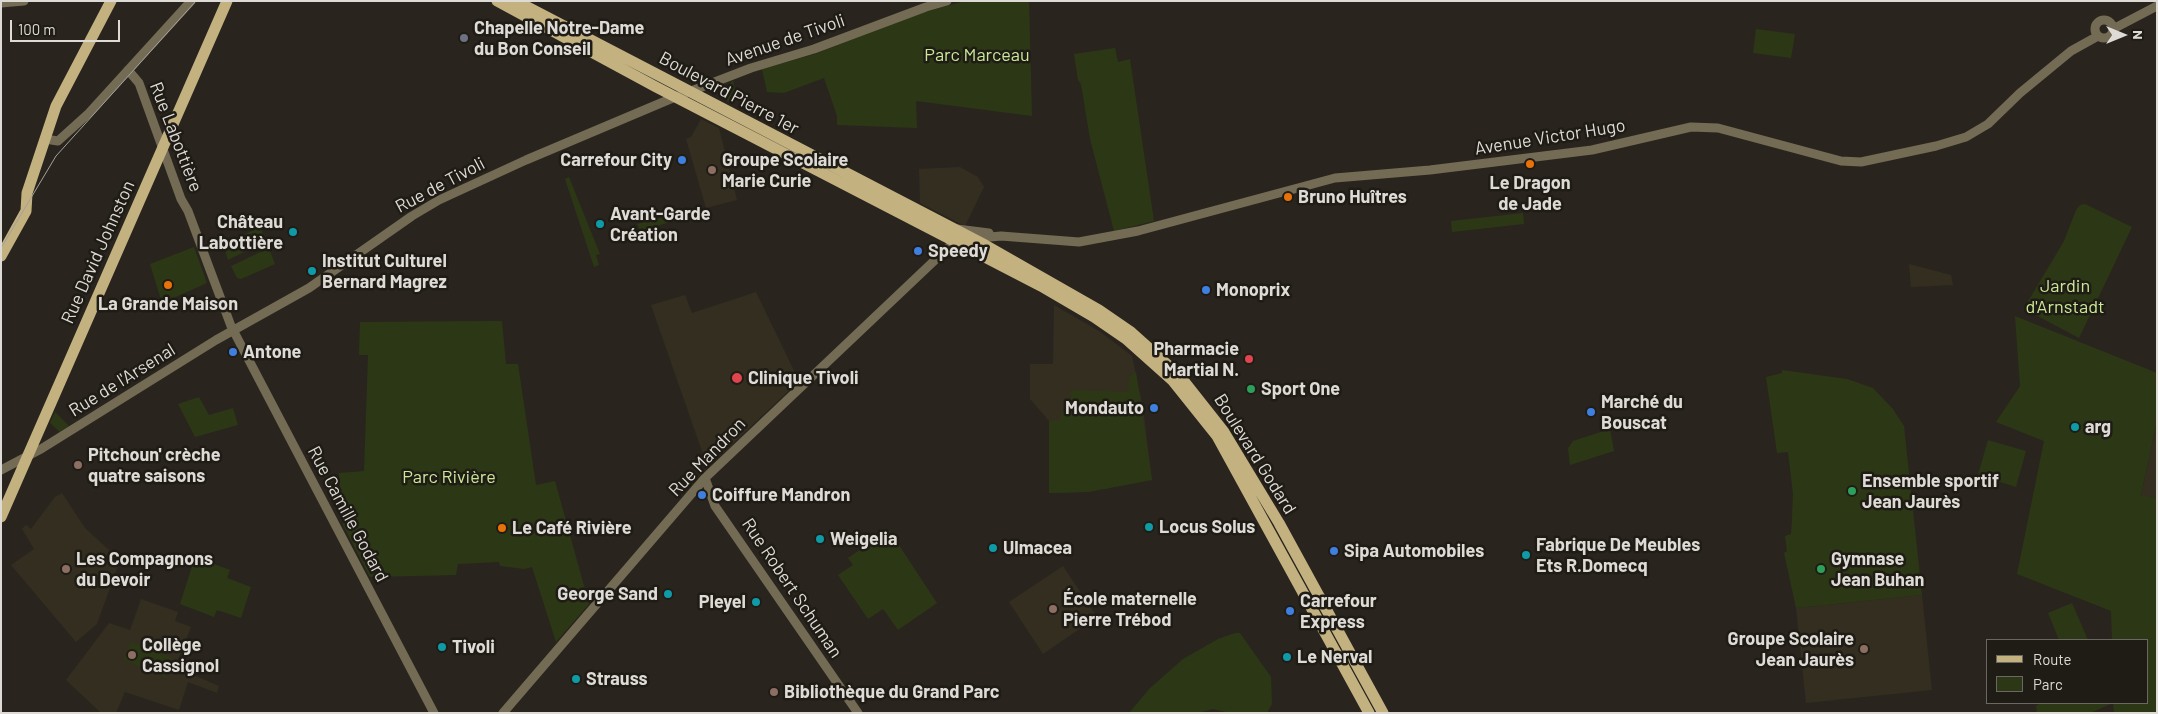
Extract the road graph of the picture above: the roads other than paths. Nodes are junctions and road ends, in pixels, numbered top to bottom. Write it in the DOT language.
graph roads {
  1 [pos="24,1"];
  2 [pos="111,1"];
  3 [pos="191,1"];
  4 [pos="227,1"];
  5 [pos="497,1"];
  6 [pos="516,1"];
  7 [pos="947,1"];
  8 [pos="1,3"];
  9 [pos="2157,6"];
  10 [pos="2113,29"];
  11 [pos="2098,36"];
  12 [pos="128,70"];
  13 [pos="691,91"];
  14 [pos="676,97"];
  15 [pos="691,104"];
  16 [pos="44,139"];
  17 [pos="162,149"];
  18 [pos="953,228"];
  19 [pos="1001,236"];
  20 [pos="972,238"];
  21 [pos="954,242"];
  22 [pos="1,256"];
  23 [pos="234,330"];
  24 [pos="28,457"];
  25 [pos="1,470"];
  26 [pos="705,478"];
  27 [pos="1,517"];
  28 [pos="434,713"];
  29 [pos="503,713"];
  30 [pos="858,713"];
  31 [pos="1369,713"];
  32 [pos="1383,713"];
  1 -- 8 [label="street"];
  2 -- 16 [label="main road"];
  3 -- 12 [label="street"];
  4 -- 17 [label="main road, Rue David Johnston"];
  5 -- 14 [label="main road, Boulevard Pierre 1er"];
  6 -- 13 [label="main road, Boulevard Pierre 1er"];
  7 -- 13 [label="street, Avenue de Tivoli"];
  9 -- 10 [label="street"];
  10 -- 11 [label="street"];
  10 -- 11 [label="street"];
  11 -- 19 [label="street, Avenue Victor Hugo"];
  12 -- 16 [label="street"];
  12 -- 17 [label="street, Rue Labottière"];
  13 -- 14 [label="street, Avenue de Tivoli"];
  13 -- 15 [label="street"];
  13 -- 18 [label="main road, Boulevard Pierre 1er"];
  14 -- 15 [label="main road, Boulevard Pierre 1er"];
  14 -- 23 [label="street, Rue de Tivoli"];
  15 -- 21 [label="main road, Boulevard Pierre 1er"];
  16 -- 22 [label="main road"];
  17 -- 23 [label="street, Rue Labottière"];
  17 -- 24 [label="main road, Rue David Johnston"];
  18 -- 19 [label="street, Avenue Victor Hugo"];
  18 -- 20 [label="main road, Boulevard Godard"];
  18 -- 21 [label="street"];
  19 -- 20 [label="street, Avenue Victor Hugo"];
  20 -- 21 [label="street, Avenue Victor Hugo"];
  20 -- 32 [label="main road, Boulevard Godard"];
  21 -- 26 [label="street, Rue Mandron"];
  21 -- 31 [label="main road, Boulevard Godard"];
  23 -- 24 [label="street, Rue de l'Arsenal"];
  23 -- 28 [label="street, Rue Camille Godard"];
  24 -- 25 [label="street, Rue de l'Arsenal"];
  24 -- 27 [label="main road, Rue David Johnston"];
  26 -- 29 [label="street, Rue Mandron"];
  26 -- 30 [label="street, Rue Robert Schuman"];
}
